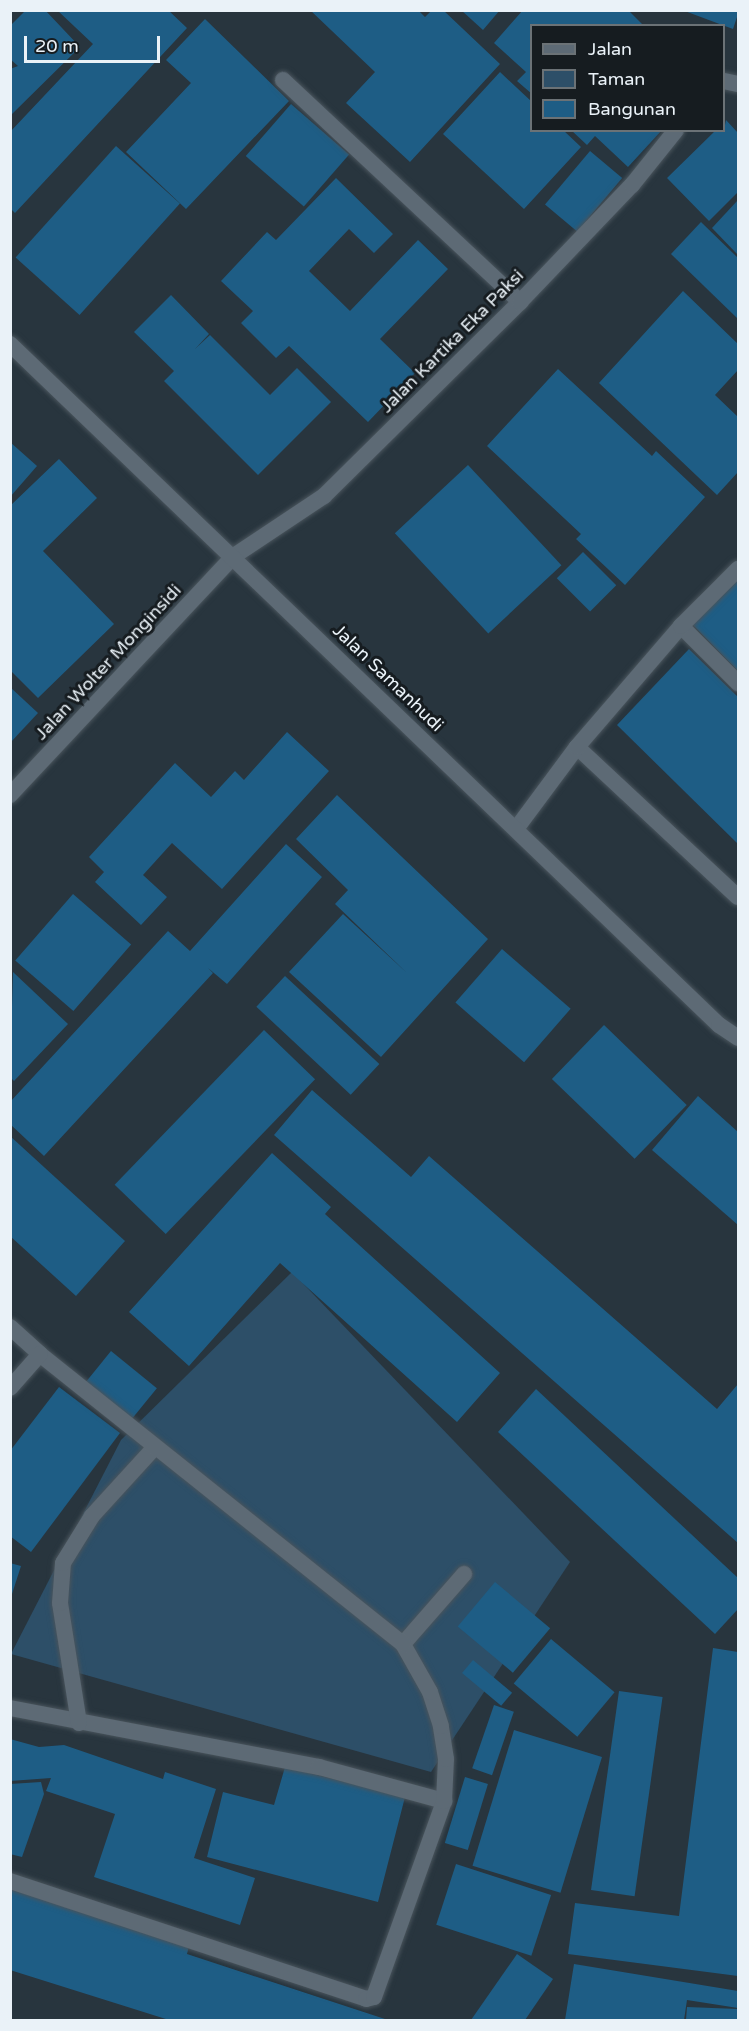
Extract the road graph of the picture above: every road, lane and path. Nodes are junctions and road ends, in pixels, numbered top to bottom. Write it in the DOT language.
graph roads {
  1 [pos="283,81"];
  2 [pos="674,132"];
  3 [pos="520,302"];
  4 [pos="10,344"];
  5 [pos="234,556"];
  6 [pos="738,569"];
  7 [pos="681,626"];
  8 [pos="738,683"];
  9 [pos="577,747"];
  10 [pos="10,795"];
  11 [pos="516,829"];
  12 [pos="738,897"];
  13 [pos="738,1038"];
  14 [pos="10,1327"];
  15 [pos="40,1354"];
  16 [pos="10,1388"];
  17 [pos="155,1446"];
  18 [pos="465,1574"];
  19 [pos="403,1644"];
  20 [pos="10,1708"];
  21 [pos="79,1723"];
  22 [pos="444,1801"];
  23 [pos="10,1881"];
  1 -- 3 [label="street"];
  2 -- 3 [label="street, Jalan Kartika Eka Paksi"];
  3 -- 5 [label="street, Jalan Kartika Eka Paksi"];
  4 -- 5 [label="street, Jalan Samanhudi"];
  5 -- 10 [label="street, Jalan Wolter Monginsidi"];
  5 -- 11 [label="street, Jalan Samanhudi"];
  6 -- 7 [label="street"];
  7 -- 8 [label="street"];
  7 -- 9 [label="street"];
  9 -- 11 [label="street"];
  9 -- 12 [label="street"];
  11 -- 13 [label="street, Jalan Samanhudi"];
  14 -- 15 [label="street"];
  15 -- 16 [label="street"];
  15 -- 17 [label="street"];
  17 -- 19 [label="street"];
  17 -- 21 [label="street"];
  18 -- 19 [label="street"];
  19 -- 22 [label="street"];
  20 -- 21 [label="street"];
  21 -- 22 [label="street"];
  22 -- 23 [label="street"];
}
